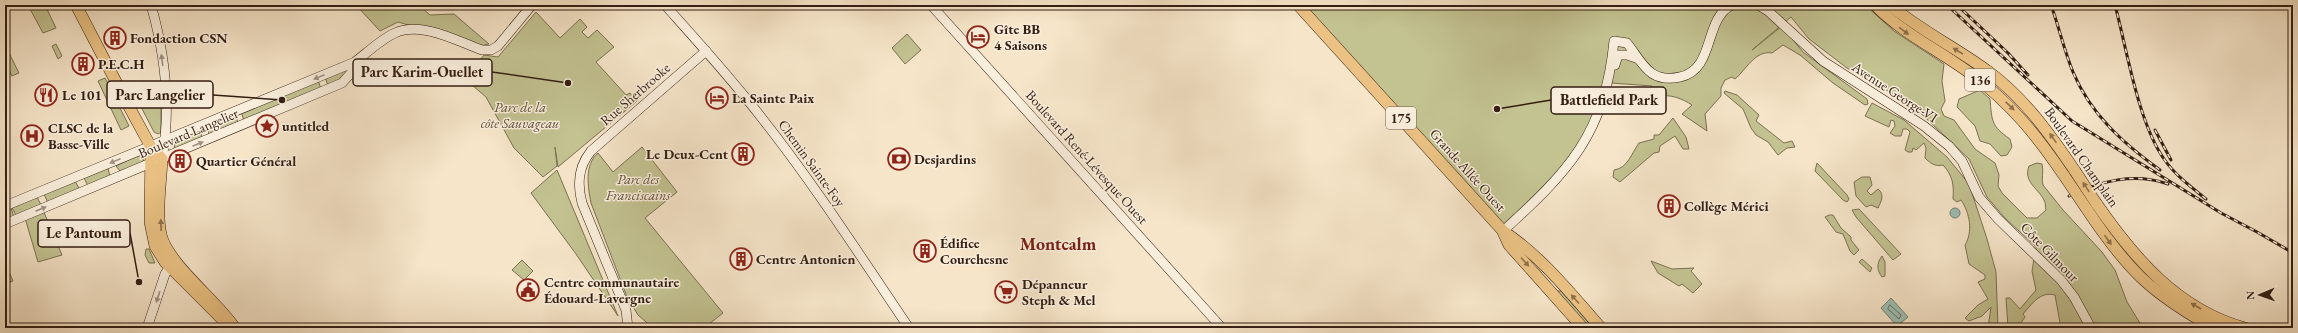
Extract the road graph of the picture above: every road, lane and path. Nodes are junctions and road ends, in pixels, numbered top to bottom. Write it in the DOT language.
graph roads {
  1 [pos="76,5"];
  2 [pos="151,5"];
  3 [pos="532,5"];
  4 [pos="665,5"];
  5 [pos="931,5"];
  6 [pos="1298,5"];
  7 [pos="1732,5"];
  8 [pos="1758,5"];
  9 [pos="1875,5"];
  10 [pos="1890,5"];
  11 [pos="706,51"];
  12 [pos="1636,58"];
  13 [pos="355,62"];
  14 [pos="1606,91"];
  15 [pos="165,141"];
  16 [pos="151,147"];
  17 [pos="162,159"];
  18 [pos="151,164"];
  19 [pos="5,206"];
  20 [pos="1998,219"];
  21 [pos="5,224"];
  22 [pos="1503,231"];
  23 [pos="172,264"];
  24 [pos="2229,326"];
  25 [pos="147,328"];
  26 [pos="231,328"];
  27 [pos="235,328"];
  28 [pos="628,328"];
  29 [pos="909,328"];
  30 [pos="1222,328"];
  31 [pos="1583,328"];
  32 [pos="1601,328"];
  33 [pos="2091,328"];
  34 [pos="2214,328"];
  35 [pos="2245,328"];
  1 -- 16 [label="main road"];
  15 -- 2 [label="street, one-way"];
  3 -- 13 [label="street"];
  4 -- 11 [label="street, Chemin Sainte-Foy"];
  5 -- 30 [label="street, Boulevard René-Lévesque Ouest"];
  6 -- 22 [label="main road, Grande Allée Ouest / 175"];
  7 -- 12 [label="street"];
  8 -- 20 [label="street, Avenue George-VI"];
  9 -- 34 [label="main road, Boulevard Champlain / 136, one-way, bridge"];
  24 -- 10 [label="main road, Boulevard Champlain / 136, one-way, bridge"];
  11 -- 28 [label="street, Rue Sherbrooke"];
  11 -- 29 [label="street, Chemin Sainte-Foy"];
  12 -- 14 [label="street"];
  12 -- 14 [label="street"];
  13 -- 15 [label="street, Boulevard Langelier, one-way"];
  17 -- 13 [label="street, Boulevard Langelier, one-way"];
  14 -- 22 [label="street"];
  15 -- 16 [label="street, Boulevard Langelier"];
  15 -- 17 [label="street"];
  16 -- 17 [label="main road"];
  16 -- 18 [label="main road"];
  16 -- 19 [label="street, Boulevard Langelier, one-way"];
  17 -- 18 [label="street, Boulevard Langelier"];
  23 -- 17 [label="main road, one-way"];
  21 -- 18 [label="street, Boulevard Langelier, one-way"];
  18 -- 23 [label="main road"];
  20 -- 33 [label="street, Côte Gilmour"];
  22 -- 31 [label="main road, Grande Allée Ouest / 175, one-way"];
  32 -- 22 [label="main road, Grande Allée Ouest / 175, one-way"];
  23 -- 25 [label="street, one-way"];
  23 -- 26 [label="main road"];
  23 -- 27 [label="main road"];
  24 -- 35 [label="main road, Boulevard Champlain / 136"];
}
